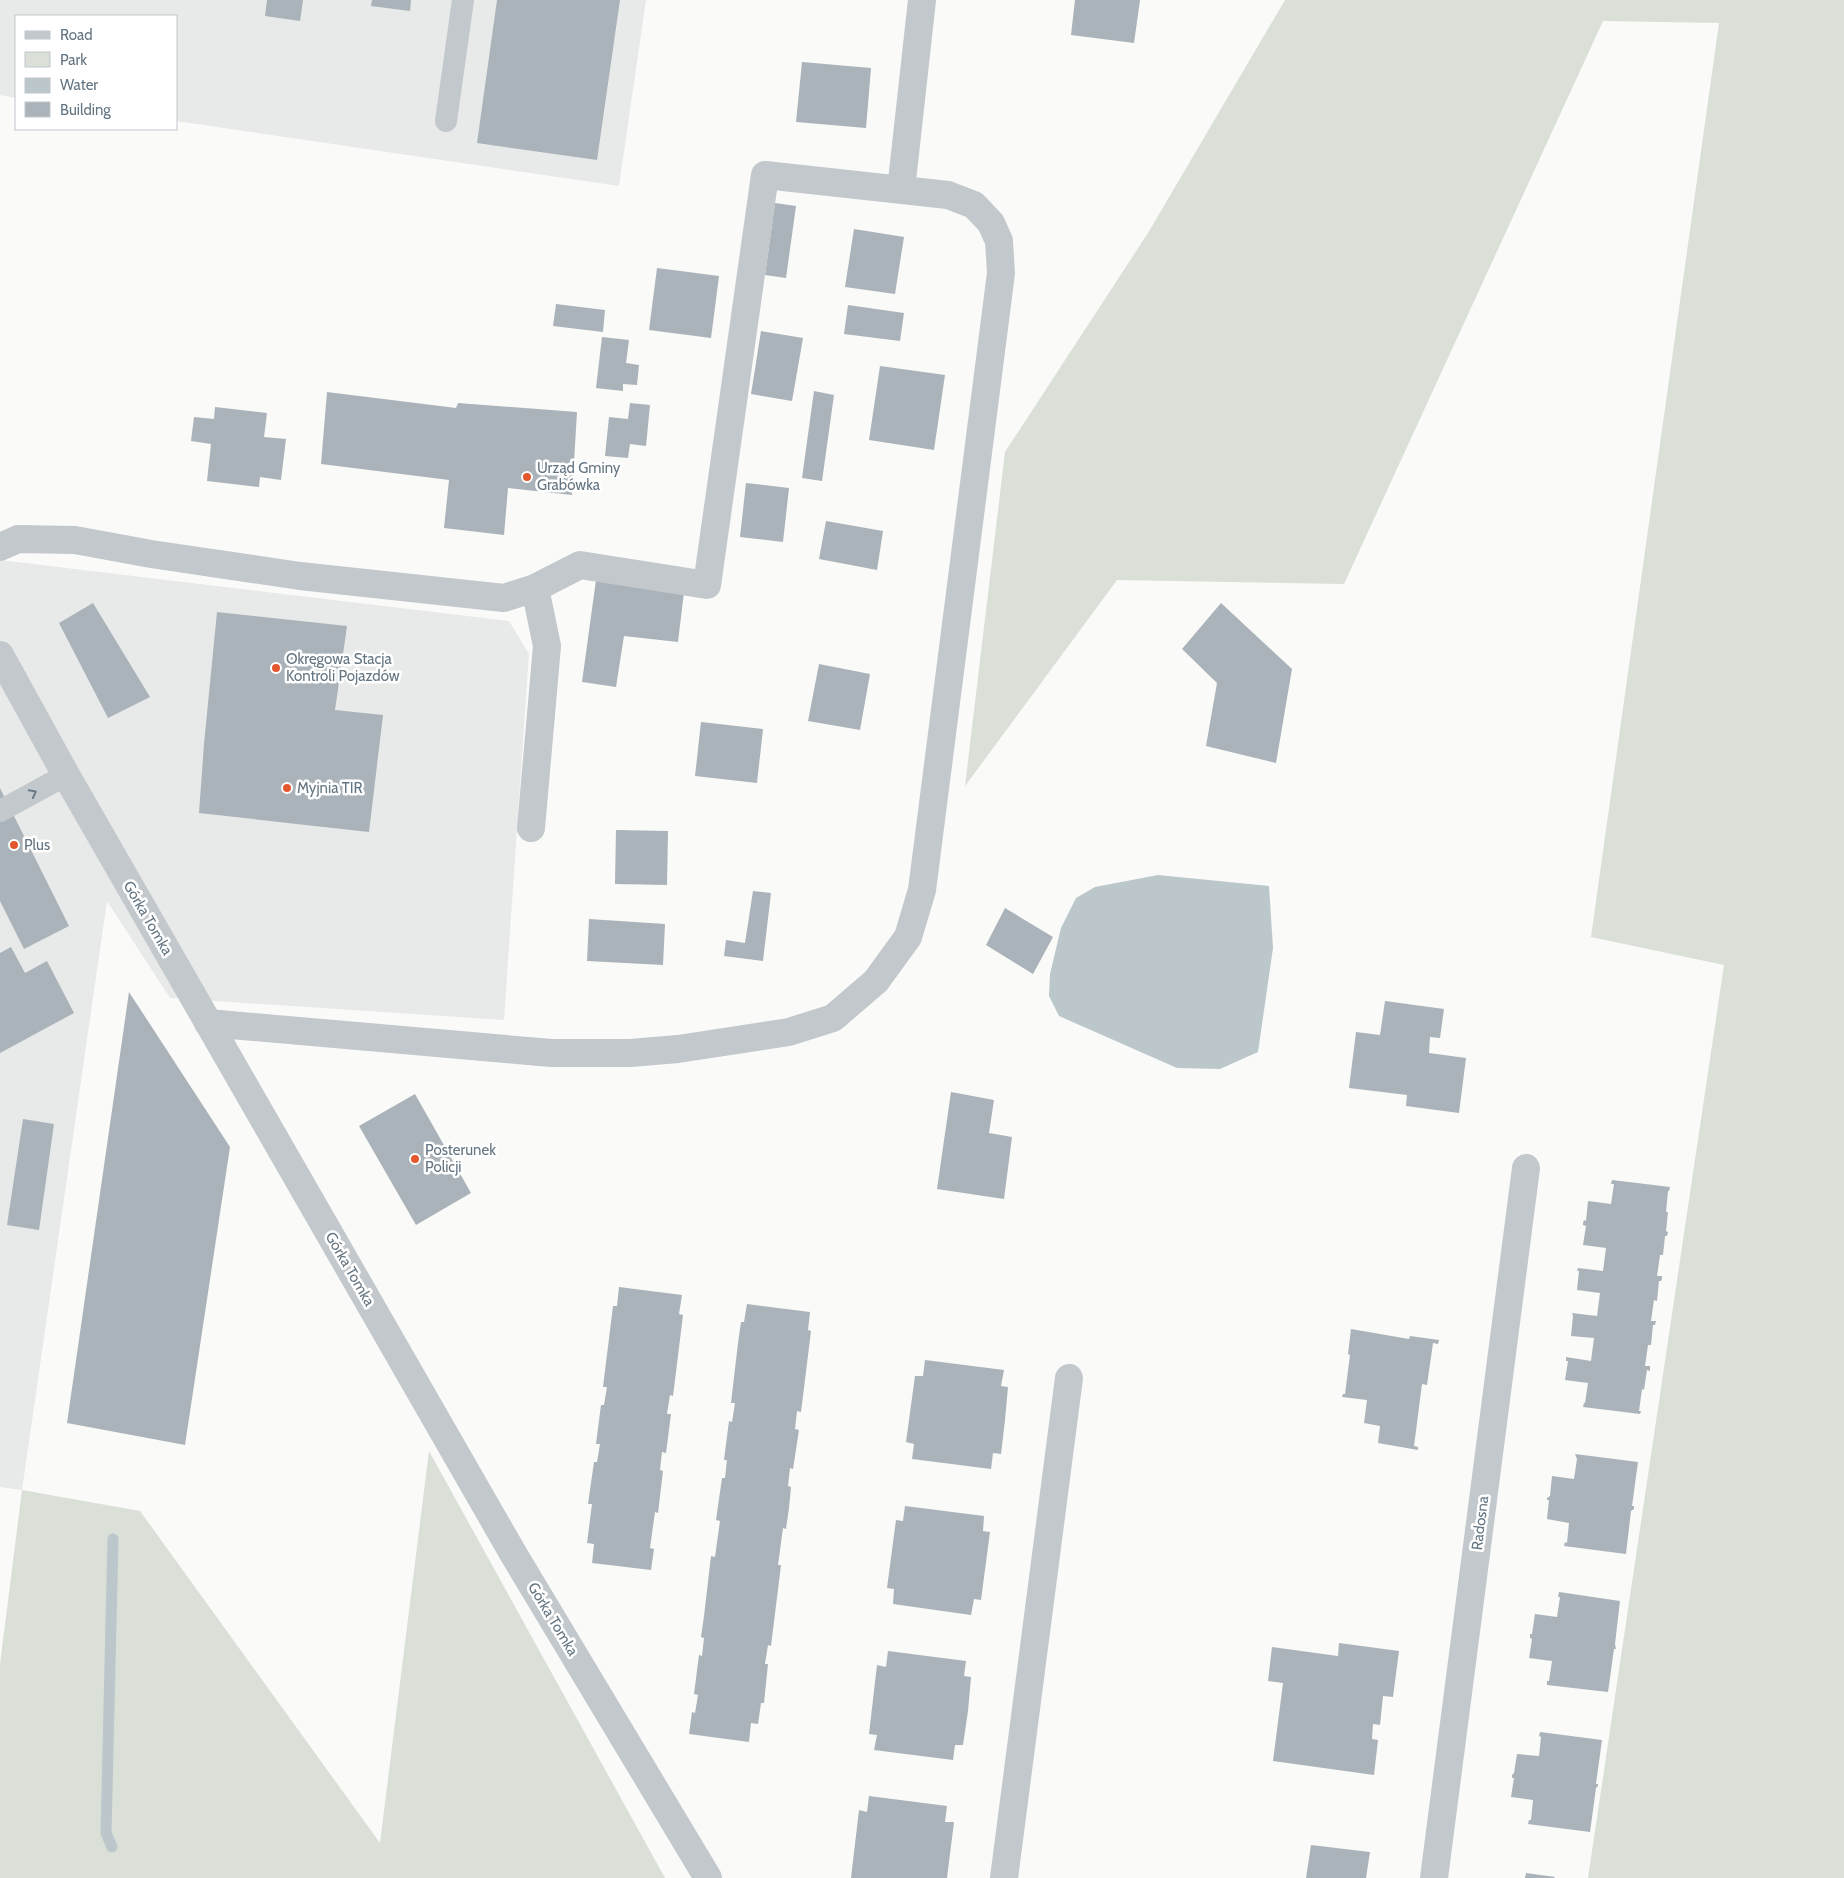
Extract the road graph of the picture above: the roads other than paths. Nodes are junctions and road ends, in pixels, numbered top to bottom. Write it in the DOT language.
graph roads {
  1 [pos="463,0"];
  2 [pos="922,0"];
  3 [pos="446,121"];
  4 [pos="901,190"];
  5 [pos="0,547"];
  6 [pos="534,588"];
  7 [pos="0,655"];
  8 [pos="66,775"];
  9 [pos="0,811"];
  10 [pos="531,828"];
  11 [pos="208,1024"];
  12 [pos="1526,1168"];
  13 [pos="1068,1378"];
  14 [pos="708,1878"];
  15 [pos="1004,1878"];
  16 [pos="1434,1878"];
  1 -- 3 [label="lane"];
  2 -- 4 [label="street"];
  4 -- 6 [label="street"];
  4 -- 11 [label="street"];
  5 -- 6 [label="street"];
  6 -- 10 [label="street"];
  7 -- 8 [label="street, Górka Tomka"];
  9 -- 8 [label="lane, one-way"];
  8 -- 11 [label="street, Górka Tomka"];
  11 -- 14 [label="street, Górka Tomka"];
  12 -- 16 [label="street, Radosna"];
  13 -- 15 [label="street"];
}
